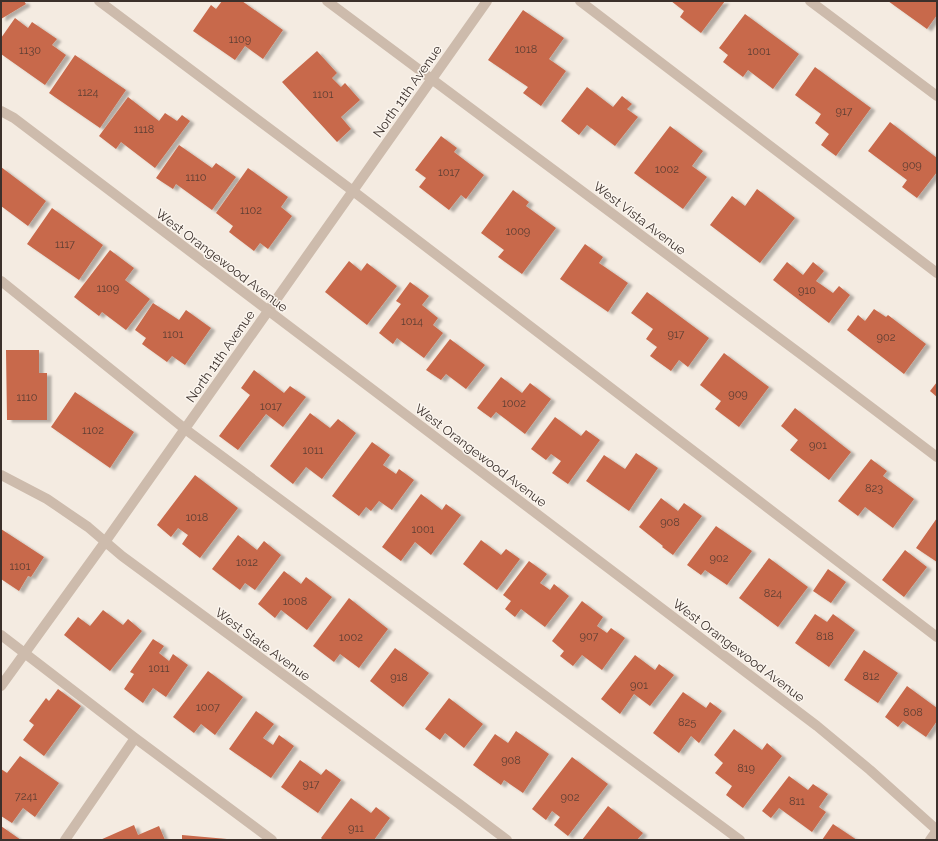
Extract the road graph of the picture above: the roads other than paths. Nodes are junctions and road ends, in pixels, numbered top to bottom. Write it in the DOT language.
graph roads {
  1 [pos="99,1"];
  2 [pos="327,1"];
  3 [pos="487,1"];
  4 [pos="580,1"];
  5 [pos="810,1"];
  6 [pos="431,79"];
  7 [pos="937,96"];
  8 [pos="1,110"];
  9 [pos="353,191"];
  10 [pos="937,273"];
  11 [pos="1,281"];
  12 [pos="268,311"];
  13 [pos="185,429"];
  14 [pos="937,457"];
  15 [pos="1,475"];
  16 [pos="105,542"];
  17 [pos="1,635"];
  18 [pos="937,637"];
  19 [pos="25,653"];
  20 [pos="1,686"];
  21 [pos="135,738"];
  22 [pos="937,830"];
  23 [pos="65,840"];
  24 [pos="272,840"];
  25 [pos="507,840"];
  26 [pos="740,840"];
  27 [pos="930,840"];
  1 -- 9 [label="street"];
  2 -- 6 [label="street, West Vista Avenue"];
  3 -- 6 [label="street, North 11th Avenue"];
  4 -- 10 [label="street"];
  5 -- 7 [label="street"];
  6 -- 9 [label="street, North 11th Avenue"];
  6 -- 14 [label="street, West Vista Avenue"];
  8 -- 12 [label="street, West Orangewood Avenue"];
  9 -- 12 [label="street, North 11th Avenue"];
  9 -- 18 [label="street"];
  11 -- 13 [label="street"];
  12 -- 13 [label="street, North 11th Avenue"];
  12 -- 22 [label="street, West Orangewood Avenue"];
  13 -- 16 [label="street, North 11th Avenue"];
  13 -- 26 [label="street"];
  15 -- 16 [label="street, West State Avenue"];
  16 -- 19 [label="street, North 11th Avenue"];
  16 -- 25 [label="street, West State Avenue"];
  17 -- 19 [label="street"];
  19 -- 20 [label="street, North 11th Avenue"];
  19 -- 21 [label="street"];
  21 -- 23 [label="street"];
  21 -- 24 [label="street"];
  22 -- 27 [label="street"];
}
